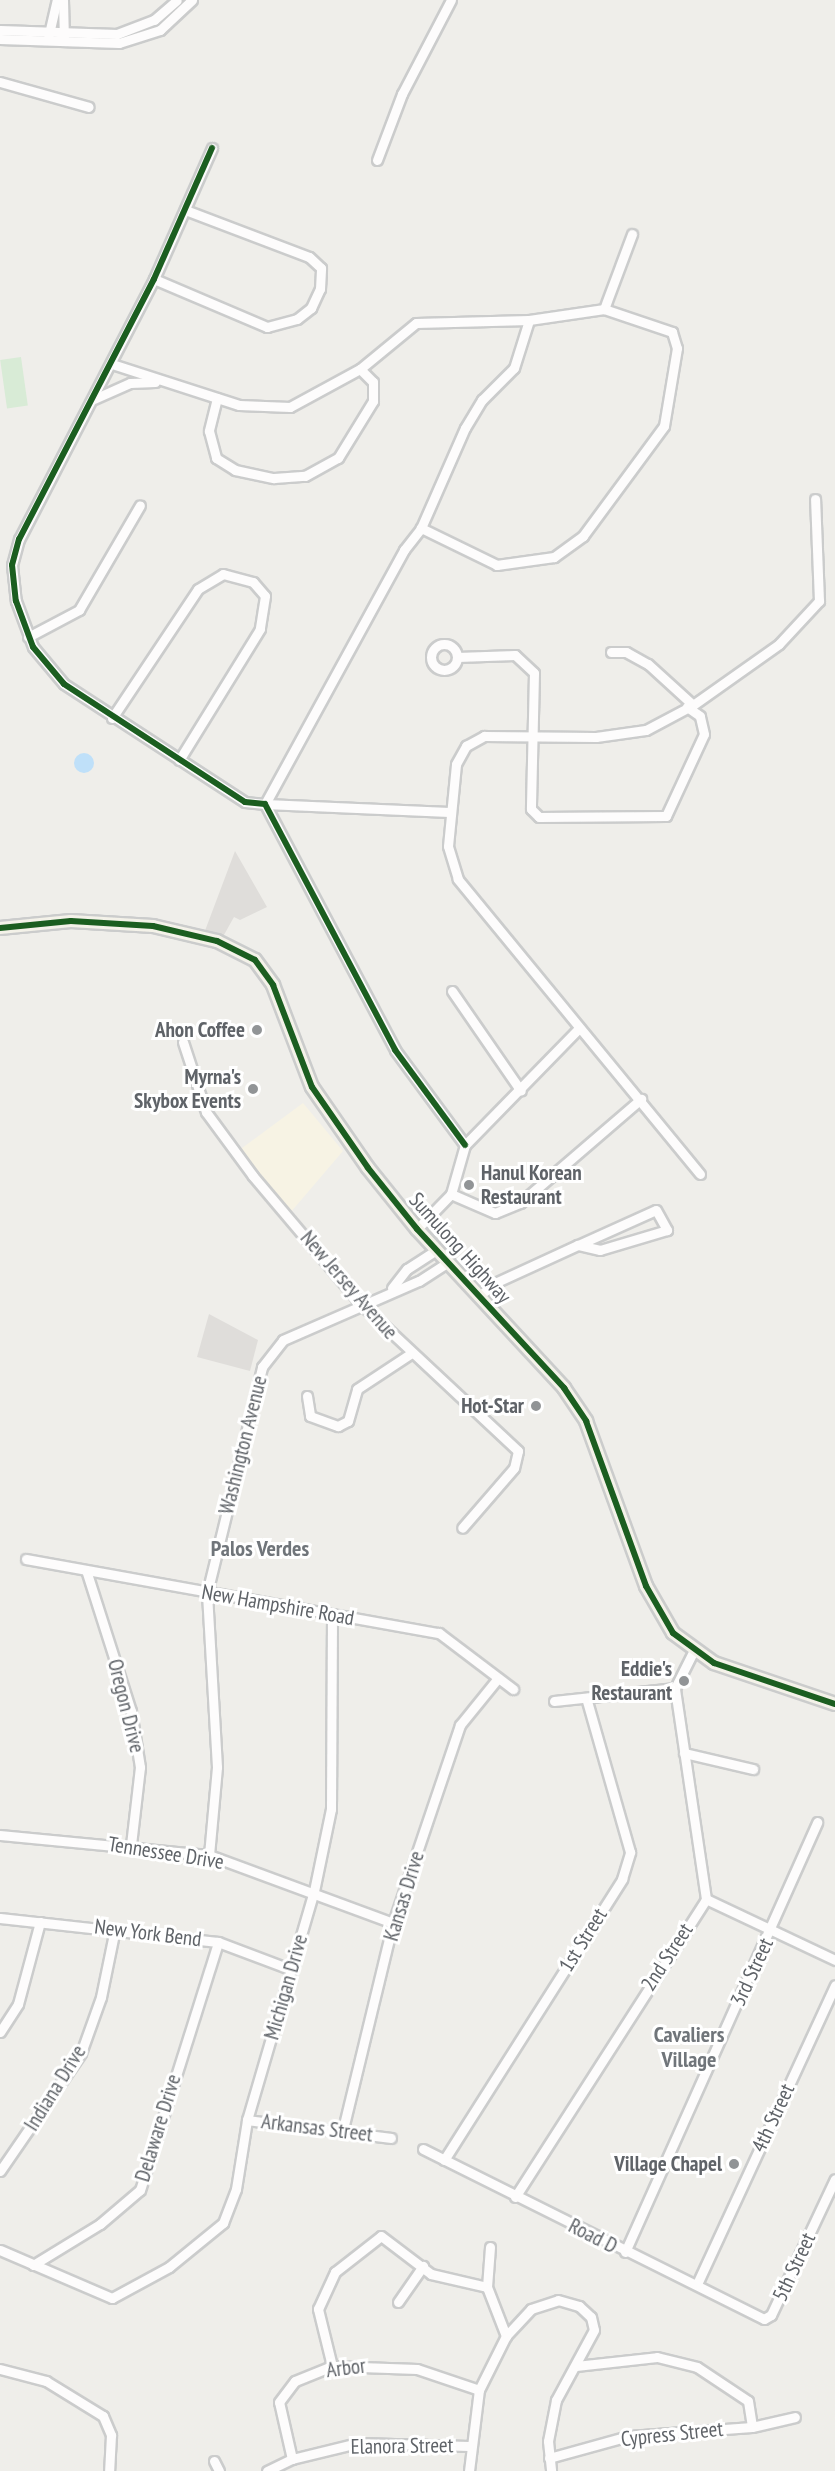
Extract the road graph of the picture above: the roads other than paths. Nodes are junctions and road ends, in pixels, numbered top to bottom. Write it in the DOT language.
graph roads {
  1 [pos="57,0"];
  2 [pos="63,0"];
  3 [pos="177,0"];
  4 [pos="192,0"];
  5 [pos="451,0"];
  6 [pos="0,30"];
  7 [pos="0,39"];
  8 [pos="48,39"];
  9 [pos="64,39"];
  10 [pos="0,82"];
  11 [pos="89,107"];
  12 [pos="212,148"];
  13 [pos="377,160"];
  14 [pos="185,210"];
  15 [pos="632,234"];
  16 [pos="154,279"];
  17 [pos="604,309"];
  18 [pos="529,320"];
  19 [pos="112,364"];
  20 [pos="360,369"];
  21 [pos="159,381"];
  22 [pos="217,398"];
  23 [pos="94,399"];
  24 [pos="815,499"];
  25 [pos="140,505"];
  26 [pos="421,528"];
  27 [pos="28,637"];
  28 [pos="611,652"];
  29 [pos="457,657"];
  30 [pos="690,706"];
  31 [pos="112,718"];
  32 [pos="534,735"];
  33 [pos="178,760"];
  34 [pos="265,804"];
  35 [pos="449,812"];
  36 [pos="0,928"];
  37 [pos="452,991"];
  38 [pos="579,1028"];
  39 [pos="183,1042"];
  40 [pos="521,1091"];
  41 [pos="641,1099"];
  42 [pos="465,1145"];
  43 [pos="700,1174"];
  44 [pos="451,1194"];
  45 [pos="417,1229"];
  46 [pos="578,1245"];
  47 [pos="436,1250"];
  48 [pos="448,1262"];
  49 [pos="392,1288"];
  50 [pos="480,1295"];
  51 [pos="361,1304"];
  52 [pos="410,1354"];
  53 [pos="307,1396"];
  54 [pos="462,1528"];
  55 [pos="26,1559"];
  56 [pos="86,1570"];
  57 [pos="207,1593"];
  58 [pos="332,1614"];
  59 [pos="694,1650"];
  60 [pos="498,1678"];
  61 [pos="675,1688"];
  62 [pos="513,1689"];
  63 [pos="586,1698"];
  64 [pos="554,1701"];
  65 [pos="835,1704"];
  66 [pos="684,1753"];
  67 [pos="753,1769"];
  68 [pos="818,1822"];
  69 [pos="0,1835"];
  70 [pos="131,1845"];
  71 [pos="209,1855"];
  72 [pos="315,1891"];
  73 [pos="706,1899"];
  74 [pos="0,1918"];
  75 [pos="40,1922"];
  76 [pos="393,1923"];
  77 [pos="115,1929"];
  78 [pos="771,1930"];
  79 [pos="218,1941"];
  80 [pos="835,1960"];
  81 [pos="291,1969"];
  82 [pos="835,1985"];
  83 [pos="0,2032"];
  84 [pos="247,2120"];
  85 [pos="343,2129"];
  86 [pos="389,2138"];
  87 [pos="423,2148"];
  88 [pos="444,2160"];
  89 [pos="0,2171"];
  90 [pos="835,2178"];
  91 [pos="515,2197"];
  92 [pos="490,2247"];
  93 [pos="0,2250"];
  94 [pos="625,2252"];
  95 [pos="33,2265"];
  96 [pos="423,2266"];
  97 [pos="697,2284"];
  98 [pos="487,2287"];
  99 [pos="398,2302"];
  100 [pos="764,2319"];
  101 [pos="506,2336"];
  102 [pos="332,2366"];
  103 [pos="576,2366"];
  104 [pos="0,2369"];
  105 [pos="479,2390"];
  106 [pos="795,2416"];
  107 [pos="752,2427"];
  108 [pos="470,2445"];
  109 [pos="549,2458"];
  110 [pos="292,2459"];
  111 [pos="214,2461"];
  112 [pos="109,2471"];
  113 [pos="219,2471"];
  114 [pos="267,2471"];
  115 [pos="469,2471"];
  116 [pos="551,2471"];
  1 -- 8 [label="street"];
  2 -- 9 [label="street"];
  3 -- 9 [label="street"];
  4 -- 9 [label="street"];
  5 -- 13 [label="street"];
  6 -- 8 [label="street"];
  7 -- 8 [label="street"];
  8 -- 9 [label="street"];
  10 -- 11 [label="street"];
  12 -- 14 [label="street"];
  14 -- 16 [label="street"];
  14 -- 16 [label="street"];
  15 -- 17 [label="street"];
  16 -- 19 [label="street"];
  17 -- 18 [label="street"];
  17 -- 26 [label="street"];
  18 -- 20 [label="street"];
  18 -- 26 [label="street"];
  19 -- 21 [label="street"];
  19 -- 23 [label="street"];
  20 -- 22 [label="street"];
  20 -- 22 [label="street"];
  21 -- 22 [label="street"];
  21 -- 23 [label="street"];
  23 -- 27 [label="street"];
  24 -- 30 [label="street"];
  25 -- 27 [label="street"];
  26 -- 34 [label="street"];
  27 -- 31 [label="street"];
  28 -- 30 [label="street"];
  29 -- 32 [label="street"];
  30 -- 32 [label="street"];
  30 -- 32 [label="street"];
  31 -- 33 [label="street"];
  31 -- 33 [label="street"];
  32 -- 35 [label="street"];
  33 -- 34 [label="street"];
  34 -- 35 [label="street"];
  34 -- 42 [label="street"];
  35 -- 38 [label="street"];
  36 -- 45 [label="main road, Sumulong Highway"];
  37 -- 40 [label="street"];
  38 -- 40 [label="street"];
  38 -- 41 [label="street"];
  39 -- 51 [label="street, New Jersey Avenue"];
  40 -- 42 [label="street"];
  41 -- 43 [label="street"];
  41 -- 44 [label="street"];
  42 -- 44 [label="street"];
  44 -- 45 [label="street"];
  45 -- 47 [label="main road, Sumulong Highway"];
  46 -- 46 [label="street"];
  46 -- 50 [label="street"];
  47 -- 48 [label="main road, Sumulong Highway"];
  47 -- 49 [label="street, Washington Avenue"];
  48 -- 49 [label="street, Washington Avenue"];
  48 -- 50 [label="main road, Sumulong Highway"];
  49 -- 51 [label="street, Washington Avenue"];
  50 -- 59 [label="main road, Sumulong Highway"];
  51 -- 52 [label="street, New Jersey Avenue"];
  51 -- 57 [label="street, Washington Avenue"];
  52 -- 53 [label="street"];
  52 -- 54 [label="street, New Jersey Avenue"];
  55 -- 56 [label="street, New Hampshire Road"];
  56 -- 57 [label="street, New Hampshire Road"];
  56 -- 70 [label="street, Oregon Drive"];
  57 -- 58 [label="street, New Hampshire Road"];
  57 -- 71 [label="street, Washington Avenue"];
  58 -- 60 [label="street, New Hampshire Road"];
  58 -- 72 [label="street, Michigan Drive"];
  59 -- 61 [label="street"];
  59 -- 65 [label="main road, Sumulong Highway"];
  60 -- 62 [label="street, New Hampshire Road"];
  60 -- 76 [label="street, Kansas Drive"];
  61 -- 63 [label="street"];
  61 -- 66 [label="street"];
  63 -- 64 [label="street"];
  63 -- 88 [label="street, 1st Street"];
  66 -- 67 [label="street"];
  66 -- 73 [label="street"];
  68 -- 78 [label="street, 3rd Street"];
  69 -- 70 [label="street, Tennessee Drive"];
  70 -- 71 [label="street, Tennessee Drive"];
  71 -- 72 [label="street, Tennessee Drive"];
  72 -- 76 [label="street, Tennessee Drive"];
  72 -- 81 [label="street, Michigan Drive"];
  73 -- 78 [label="street"];
  73 -- 91 [label="street, 2nd Street"];
  74 -- 75 [label="street, New York Bend"];
  75 -- 77 [label="street, New York Bend"];
  75 -- 83 [label="street"];
  76 -- 85 [label="street, Kansas Drive"];
  77 -- 79 [label="street, New York Bend"];
  77 -- 89 [label="street, Indiana Drive"];
  78 -- 80 [label="street"];
  78 -- 94 [label="street, 3rd Street"];
  79 -- 81 [label="street, New York Bend"];
  79 -- 95 [label="street, Delaware Drive"];
  81 -- 84 [label="street, Michigan Drive"];
  82 -- 97 [label="street, 4th Street"];
  84 -- 85 [label="street, Arkansas Street"];
  84 -- 95 [label="street, Michigan Drive"];
  85 -- 86 [label="street, Arkansas Street"];
  87 -- 88 [label="street, Road D"];
  88 -- 91 [label="street, Road D"];
  90 -- 100 [label="street, 5th Street"];
  91 -- 94 [label="street, Road D"];
  92 -- 98 [label="street"];
  93 -- 95 [label="street"];
  94 -- 97 [label="street, Road D"];
  96 -- 98 [label="street"];
  96 -- 99 [label="street"];
  96 -- 102 [label="street"];
  97 -- 100 [label="street, Road D"];
  98 -- 101 [label="street"];
  101 -- 103 [label="street"];
  101 -- 105 [label="street"];
  102 -- 105 [label="street, Arbor"];
  102 -- 110 [label="street, Arbor"];
  103 -- 107 [label="street"];
  103 -- 109 [label="street"];
  104 -- 112 [label="street"];
  105 -- 108 [label="street"];
  106 -- 107 [label="street, Cypress Street"];
  107 -- 109 [label="street, Cypress Street"];
  108 -- 110 [label="street, Elanora Street"];
  108 -- 115 [label="street"];
  109 -- 116 [label="street"];
  110 -- 114 [label="street, Elanora Street"];
  111 -- 113 [label="street"];
}
